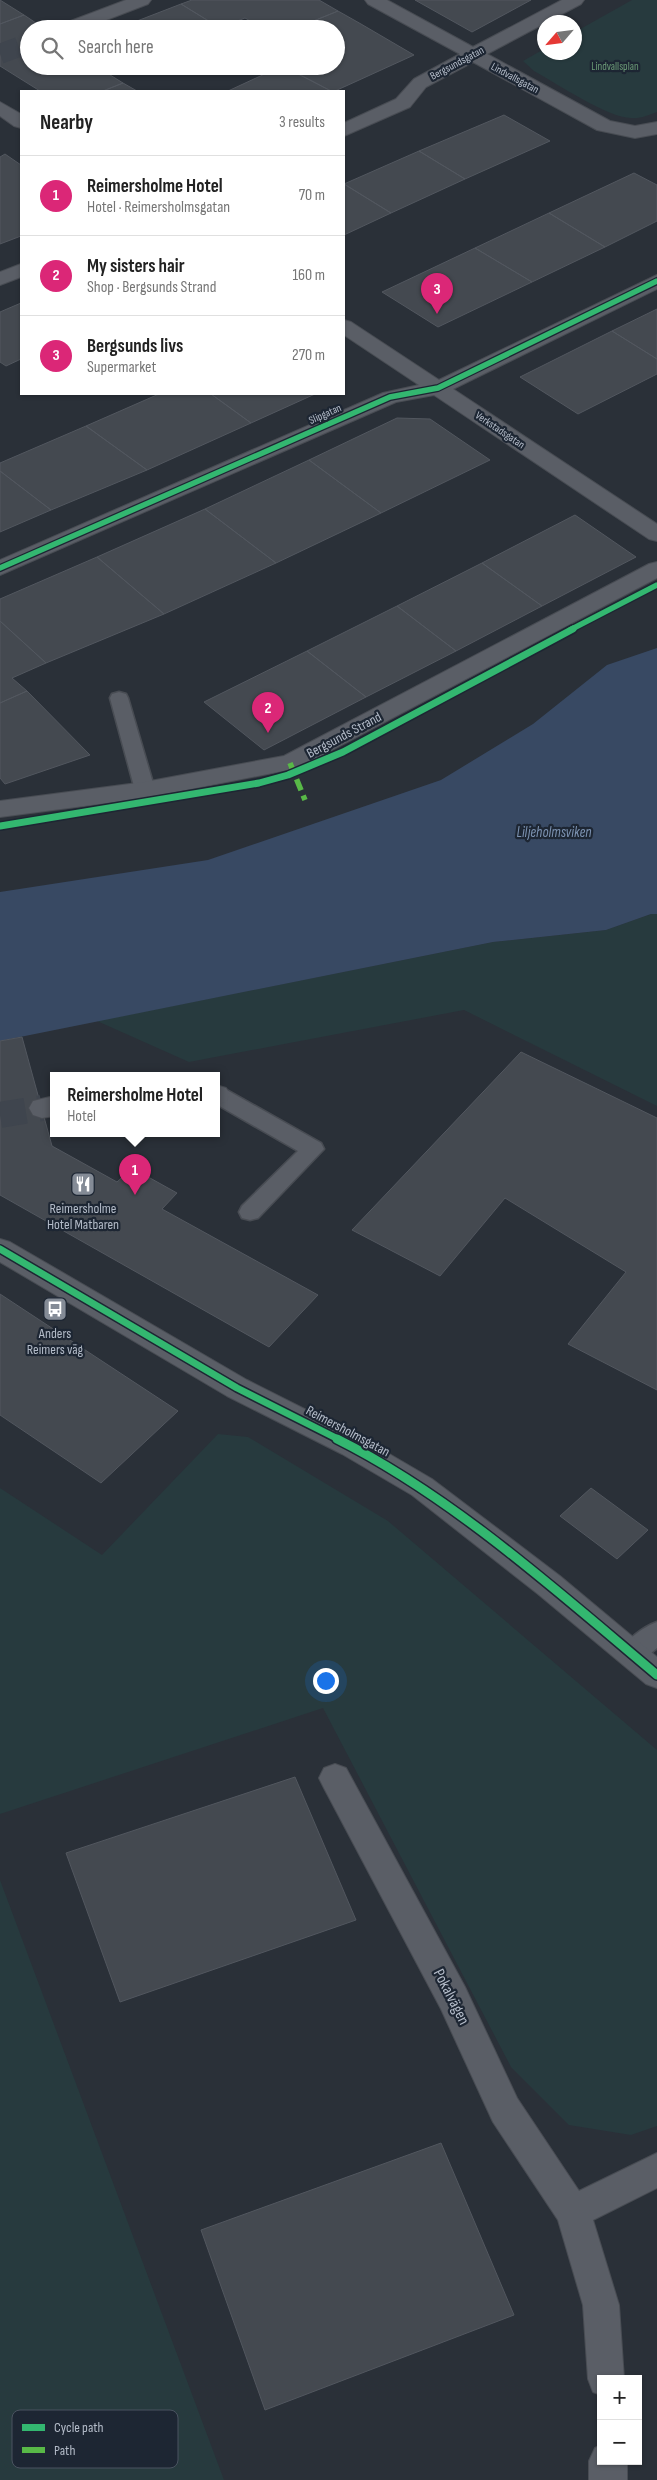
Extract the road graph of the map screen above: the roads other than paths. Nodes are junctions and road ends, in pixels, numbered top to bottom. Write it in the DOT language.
graph roads {
  1 [pos="142,0"];
  2 [pos="374,0"];
  3 [pos="575,0"];
  4 [pos="90,20"];
  5 [pos="472,54"];
  6 [pos="0,108"];
  7 [pos="20,121"];
  8 [pos="657,128"];
  9 [pos="345,130"];
  10 [pos="20,270"];
  11 [pos="0,279"];
  12 [pos="657,281"];
  13 [pos="345,327"];
  14 [pos="438,388"];
  15 [pos="657,534"];
  16 [pos="0,568"];
  17 [pos="657,569"];
  18 [pos="119,698"];
  19 [pos="145,790"];
  20 [pos="0,809"];
  21 [pos="220,1097"];
  22 [pos="250,1212"];
  23 [pos="0,1249"];
  24 [pos="657,1633"];
  25 [pos="632,1653"];
  26 [pos="657,1675"];
  27 [pos="335,1778"];
  28 [pos="657,2170"];
  29 [pos="574,2212"];
  30 [pos="606,2375"];
  31 [pos="608,2465"];
  32 [pos="608,2480"];
  1 -- 4 [label="street"];
  2 -- 5 [label="street, Lindvallsgatan"];
  3 -- 5 [label="street, Bergsundsgatan"];
  5 -- 8 [label="street, Lindvallsgatan"];
  5 -- 9 [label="street, Bergsundsgatan"];
  6 -- 7 [label="street"];
  10 -- 11 [label="street"];
  12 -- 14 [label="street, Slipgatan"];
  13 -- 14 [label="street, Verkstadsgatan"];
  14 -- 15 [label="street, Verkstadsgatan"];
  14 -- 16 [label="street, Slipgatan"];
  17 -- 19 [label="street, Bergsunds Strand"];
  18 -- 19 [label="lane"];
  19 -- 20 [label="street, Bergsunds Strand"];
  21 -- 22 [label="lane"];
  23 -- 25 [label="street, Reimersholmsgatan"];
  24 -- 25 [label="lane"];
  25 -- 26 [label="street, Reimersholmsgatan"];
  27 -- 29 [label="street, Pokalvägen"];
  28 -- 29 [label="street"];
  29 -- 30 [label="street, Pokalvägen"];
  31 -- 32 [label="street"];
}
